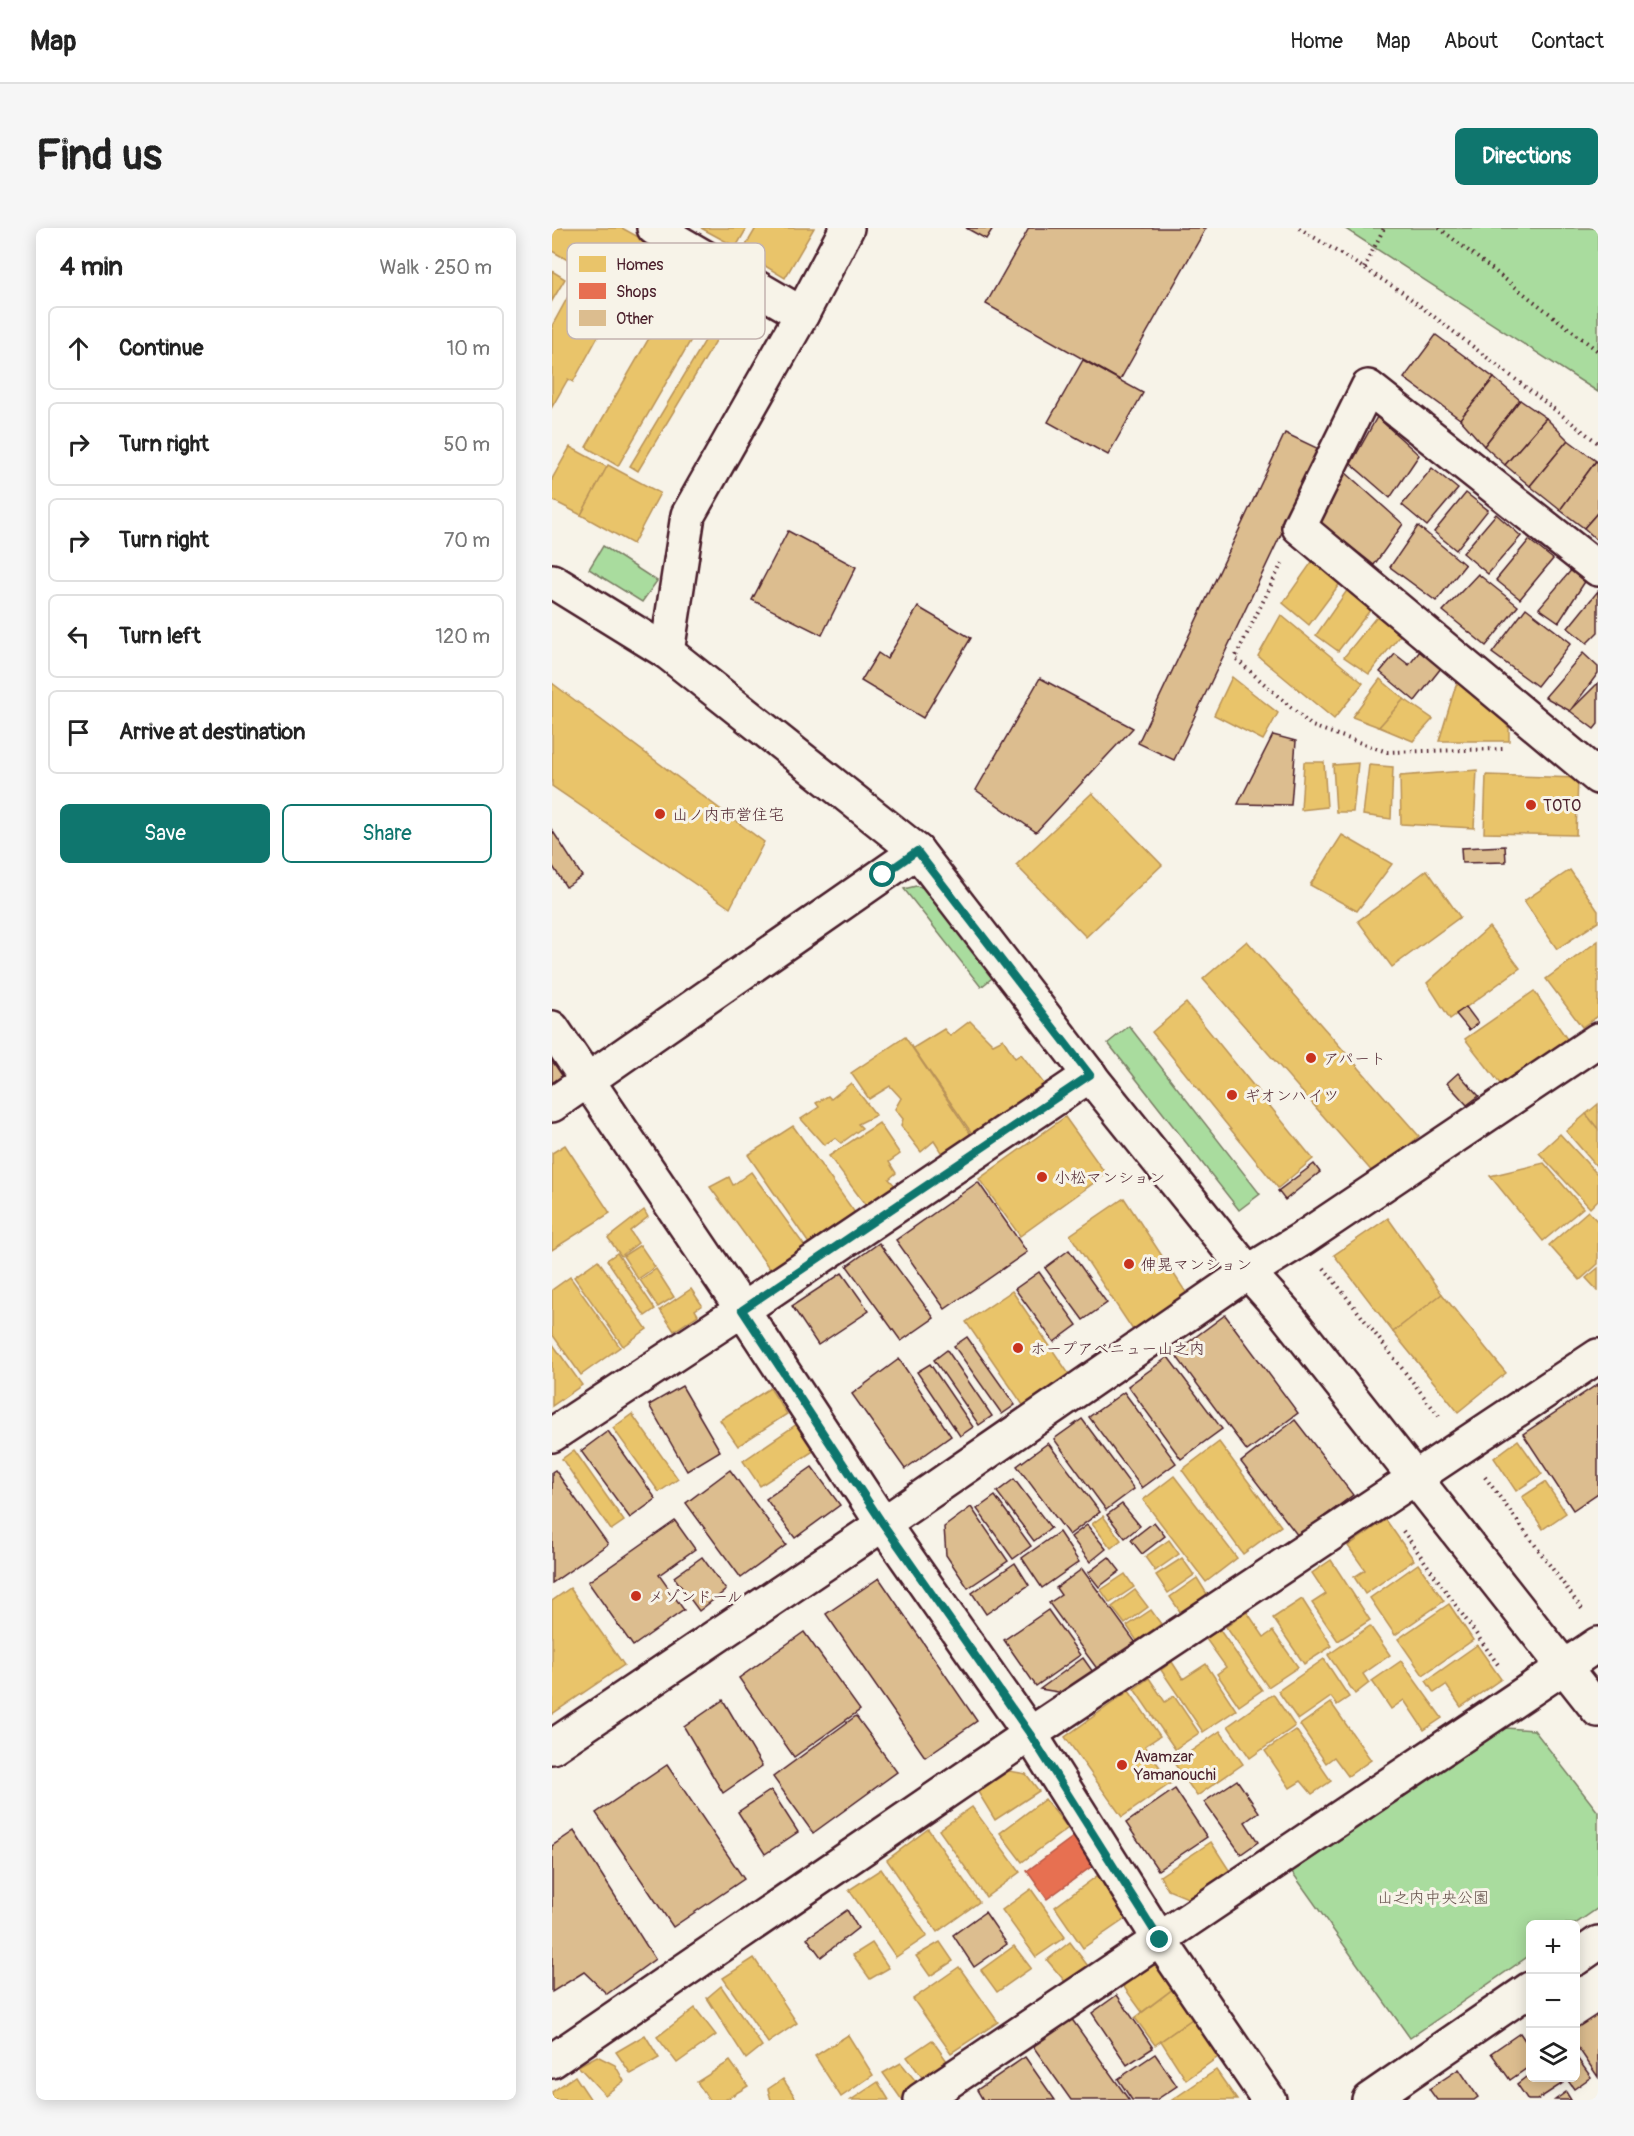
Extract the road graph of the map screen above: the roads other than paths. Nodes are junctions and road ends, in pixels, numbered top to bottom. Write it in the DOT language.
graph roads {
  1 [pos="847,228"];
  2 [pos="665,231"];
  3 [pos="685,243"];
  4 [pos="765,292"];
  5 [pos="801,314"];
  6 [pos="1598,569"];
  7 [pos="552,582"];
  8 [pos="667,652"];
  9 [pos="1598,777"];
  10 [pos="917,851"];
  11 [pos="552,1028"];
  12 [pos="1598,1040"];
  13 [pos="1090,1075"];
  14 [pos="587,1081"];
  15 [pos="552,1104"];
  16 [pos="1248,1272"];
  17 [pos="742,1310"];
  18 [pos="1598,1356"];
  19 [pos="552,1435"];
  20 [pos="1416,1478"];
  21 [pos="883,1524"];
  22 [pos="1598,1644"];
  23 [pos="1565,1668"];
  24 [pos="1598,1710"];
  25 [pos="1030,1734"];
  26 [pos="552,1747"];
  27 [pos="1160,1940"];
  28 [pos="1598,1943"];
  29 [pos="1580,1956"];
  30 [pos="1526,1992"];
  31 [pos="552,2061"];
  32 [pos="921,2100"];
  33 [pos="1269,2100"];
  34 [pos="1369,2100"];
  1 -- 5 [label="street"];
  2 -- 3 [label="street"];
  4 -- 5 [label="street"];
  5 -- 8 [label="street"];
  6 -- 9 [label="street"];
  7 -- 8 [label="street"];
  8 -- 10 [label="street"];
  10 -- 13 [label="street"];
  10 -- 14 [label="street"];
  11 -- 14 [label="street"];
  12 -- 16 [label="street"];
  13 -- 16 [label="street"];
  13 -- 17 [label="street"];
  14 -- 15 [label="street"];
  14 -- 17 [label="street"];
  16 -- 20 [label="street"];
  16 -- 21 [label="street"];
  17 -- 19 [label="street"];
  17 -- 21 [label="street"];
  18 -- 20 [label="street"];
  20 -- 23 [label="street"];
  20 -- 25 [label="street"];
  21 -- 25 [label="street"];
  21 -- 26 [label="street"];
  22 -- 23 [label="street"];
  23 -- 24 [label="street"];
  23 -- 27 [label="street"];
  25 -- 27 [label="street"];
  25 -- 31 [label="street"];
  27 -- 32 [label="street"];
  27 -- 33 [label="street"];
  28 -- 29 [label="street"];
  30 -- 34 [label="street"];
}
